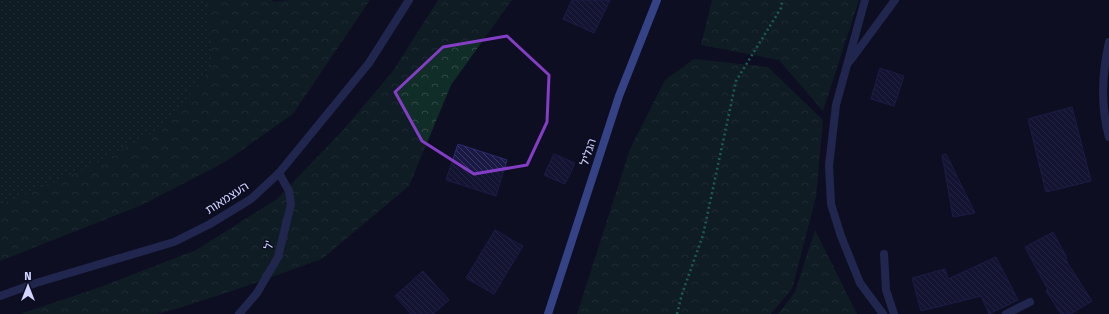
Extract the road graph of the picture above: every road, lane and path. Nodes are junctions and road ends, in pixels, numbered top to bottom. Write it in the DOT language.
graph roads {
  1 [pos="409,0"];
  2 [pos="657,0"];
  3 [pos="782,0"];
  4 [pos="865,0"];
  5 [pos="895,0"];
  6 [pos="1109,42"];
  7 [pos="847,64"];
  8 [pos="1109,137"];
  9 [pos="279,173"];
  10 [pos="884,254"];
  11 [pos="0,296"];
  12 [pos="1030,302"];
  13 [pos="239,314"];
  14 [pos="548,314"];
  15 [pos="677,314"];
  16 [pos="883,314"];
  17 [pos="894,314"];
  18 [pos="1006,314"];
  1 -- 9 [label="street, העצמאות"];
  2 -- 14 [label="main road, הגליל"];
  3 -- 15 [label="path"];
  4 -- 7 [label="street"];
  5 -- 7 [label="street"];
  6 -- 8 [label="street"];
  7 -- 16 [label="street"];
  9 -- 11 [label="street, העצמאות"];
  9 -- 13 [label="street, ל'"];
  10 -- 17 [label="street"];
  12 -- 18 [label="street"];
}
